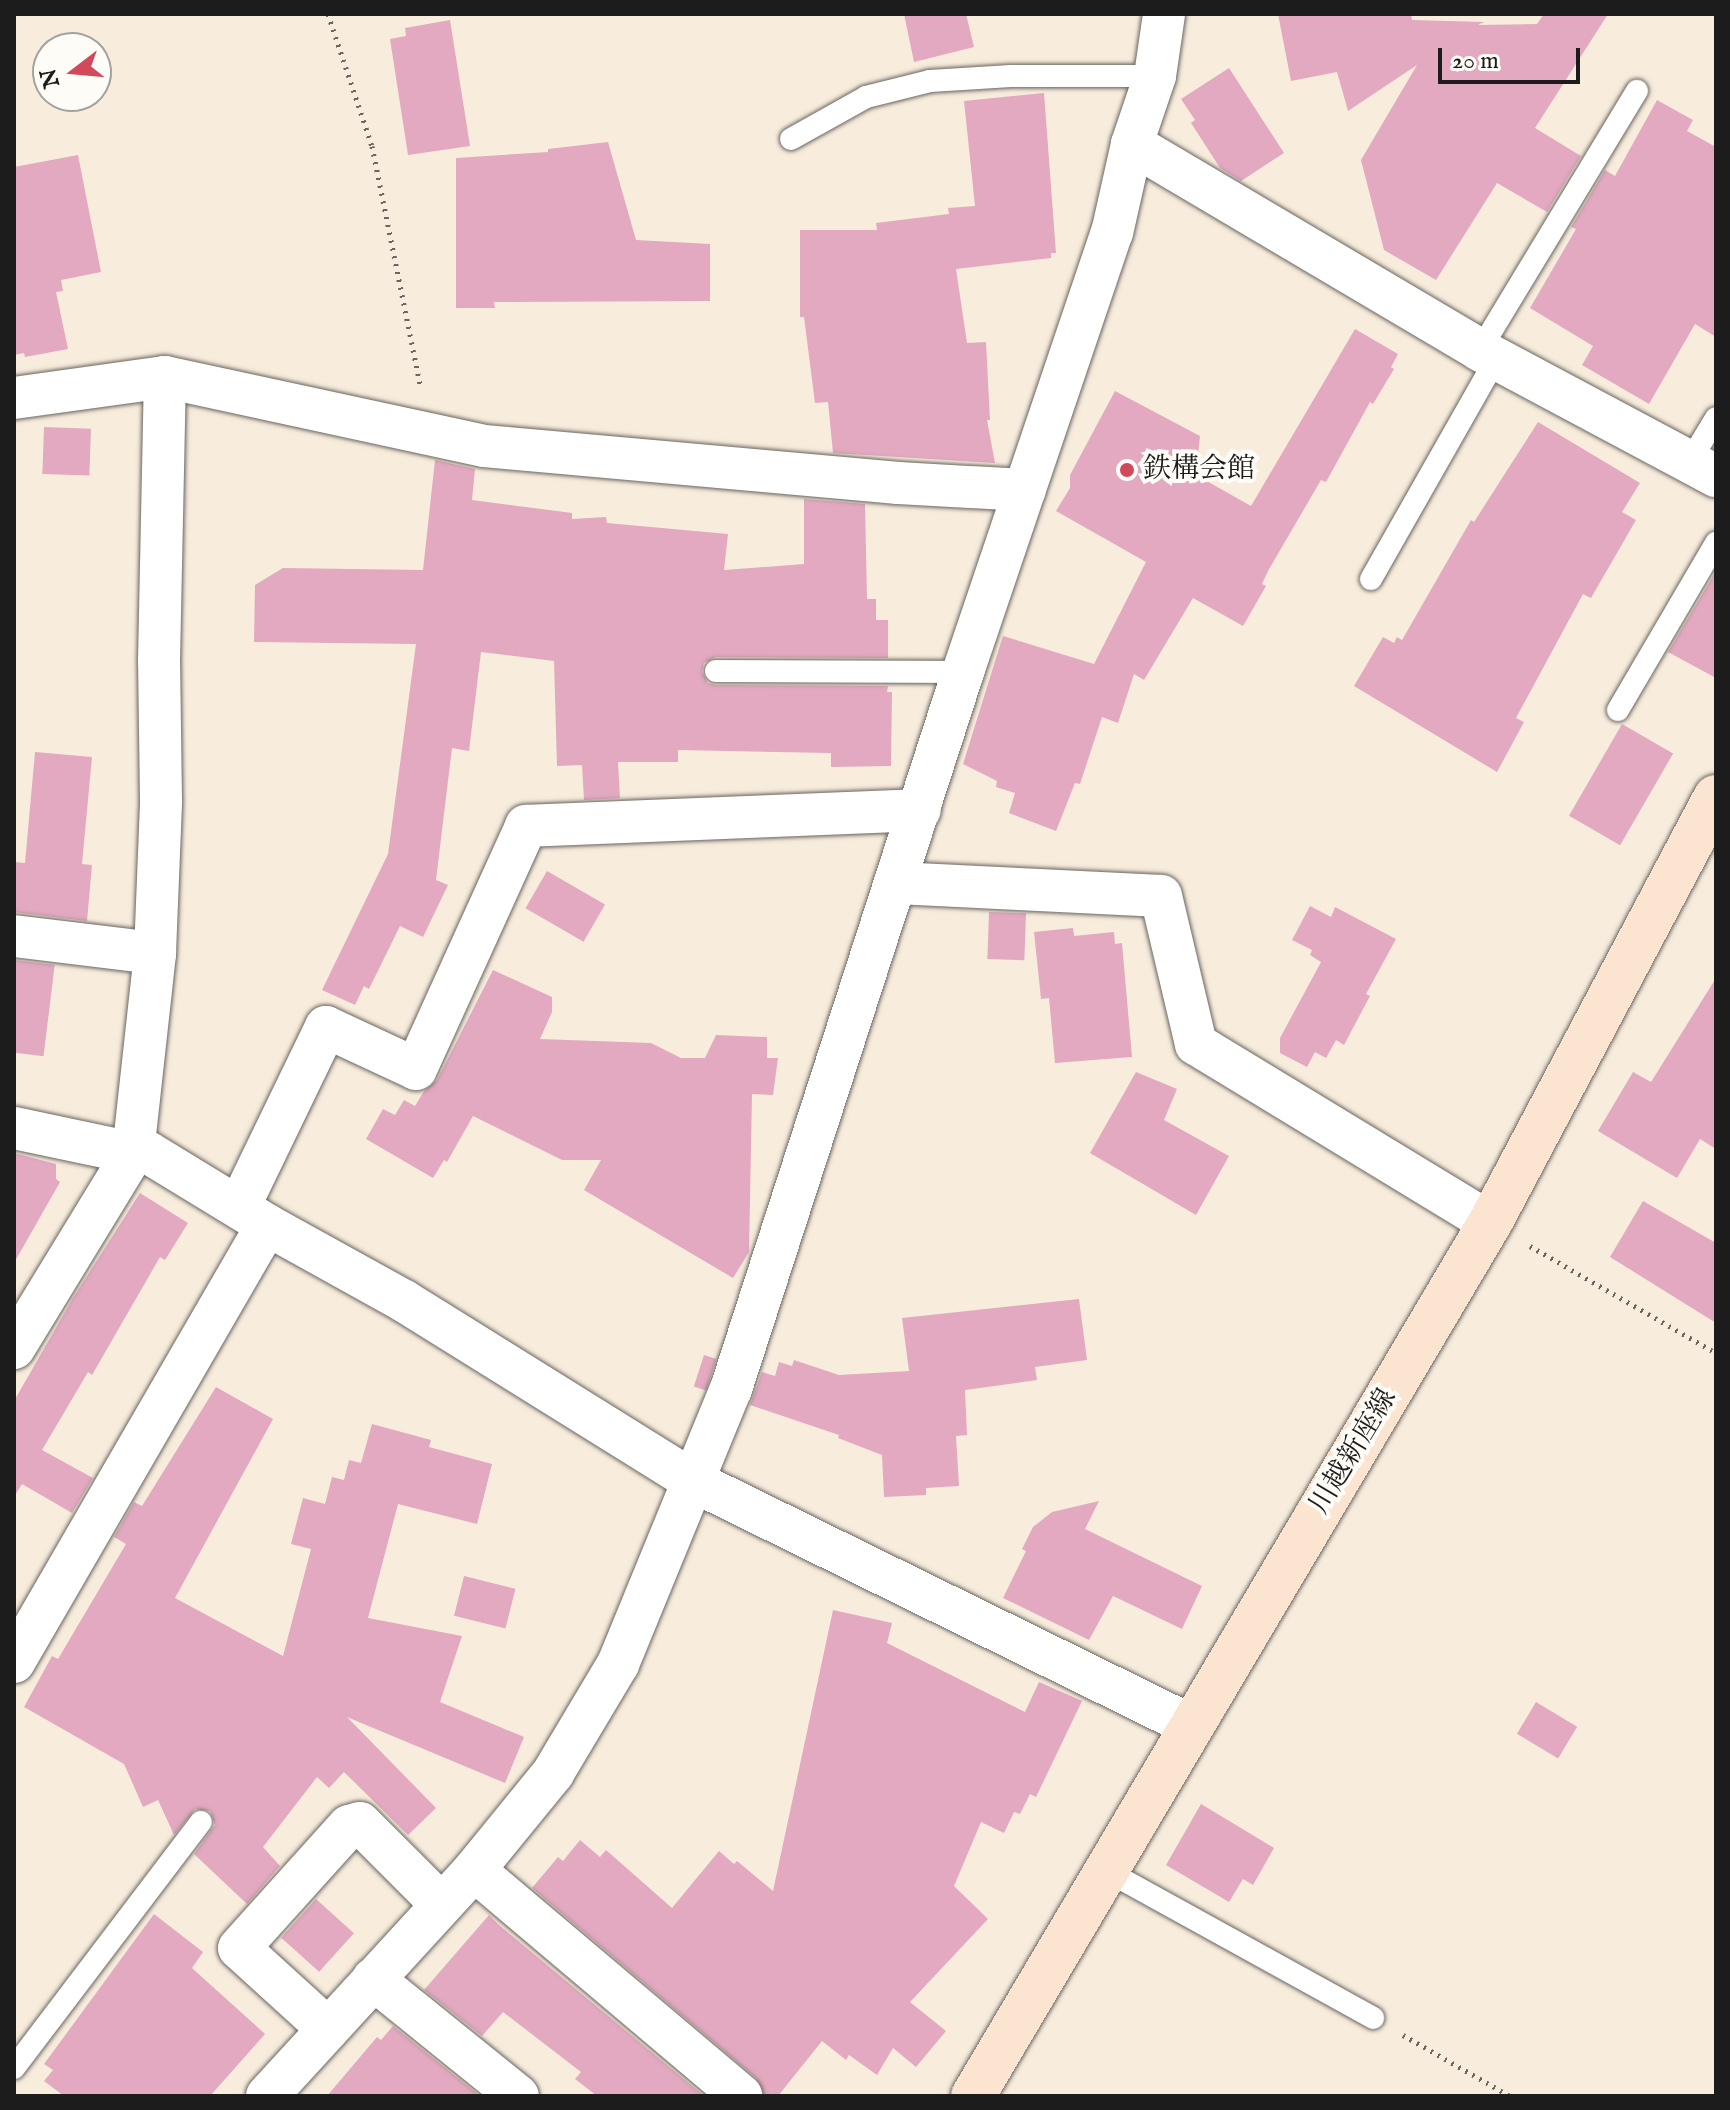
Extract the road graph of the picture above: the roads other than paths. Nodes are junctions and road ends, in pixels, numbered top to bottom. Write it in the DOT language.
graph roads {
  1 [pos="1164,14"];
  2 [pos="1155,76"];
  3 [pos="1637,91"];
  4 [pos="791,139"];
  5 [pos="1132,144"];
  6 [pos="1488,354"];
  7 [pos="165,377"];
  8 [pos="14,398"];
  9 [pos="1716,418"];
  10 [pos="1703,469"];
  11 [pos="1025,490"];
  12 [pos="1716,543"];
  13 [pos="1371,579"];
  14 [pos="716,671"];
  15 [pos="963,672"];
  16 [pos="1618,710"];
  17 [pos="1716,797"];
  18 [pos="920,810"];
  19 [pos="897,883"];
  20 [pos="14,936"];
  21 [pos="155,953"];
  22 [pos="14,1128"];
  23 [pos="133,1153"];
  24 [pos="253,1216"];
  25 [pos="1490,1223"];
  26 [pos="25,1302"];
  27 [pos="14,1348"];
  28 [pos="693,1481"];
  29 [pos="14,1662"];
  30 [pos="1192,1726"];
  31 [pos="201,1822"];
  32 [pos="474,1870"];
  33 [pos="1107,1871"];
  34 [pos="441,1904"];
  35 [pos="373,1979"];
  36 [pos="1373,2018"];
  37 [pos="328,2029"];
  38 [pos="14,2068"];
  39 [pos="267,2096"];
  40 [pos="518,2096"];
  41 [pos="741,2096"];
  42 [pos="973,2096"];
  1 -- 2 [label="street"];
  2 -- 4 [label="lane"];
  2 -- 5 [label="street"];
  3 -- 6 [label="lane"];
  5 -- 6 [label="street"];
  5 -- 11 [label="street"];
  6 -- 10 [label="street"];
  6 -- 13 [label="lane"];
  7 -- 8 [label="street"];
  7 -- 11 [label="street"];
  7 -- 21 [label="street"];
  9 -- 10 [label="lane"];
  11 -- 15 [label="street"];
  12 -- 16 [label="lane"];
  14 -- 15 [label="lane"];
  15 -- 18 [label="street"];
  17 -- 25 [label="main road, 川越新座線"];
  18 -- 19 [label="street"];
  18 -- 24 [label="street"];
  19 -- 25 [label="street"];
  19 -- 28 [label="street"];
  20 -- 21 [label="street"];
  21 -- 23 [label="street"];
  22 -- 23 [label="street"];
  23 -- 24 [label="street"];
  23 -- 26 [label="street"];
  24 -- 28 [label="street"];
  24 -- 29 [label="street"];
  25 -- 30 [label="main road, 川越新座線"];
  26 -- 27 [label="street"];
  28 -- 30 [label="street"];
  28 -- 32 [label="street"];
  30 -- 33 [label="main road, 川越新座線"];
  31 -- 38 [label="lane"];
  32 -- 34 [label="street"];
  32 -- 41 [label="street"];
  33 -- 36 [label="lane"];
  33 -- 42 [label="main road, 川越新座線"];
  34 -- 35 [label="street"];
  34 -- 37 [label="street"];
  35 -- 37 [label="street"];
  35 -- 40 [label="street"];
  37 -- 39 [label="street"];
}
